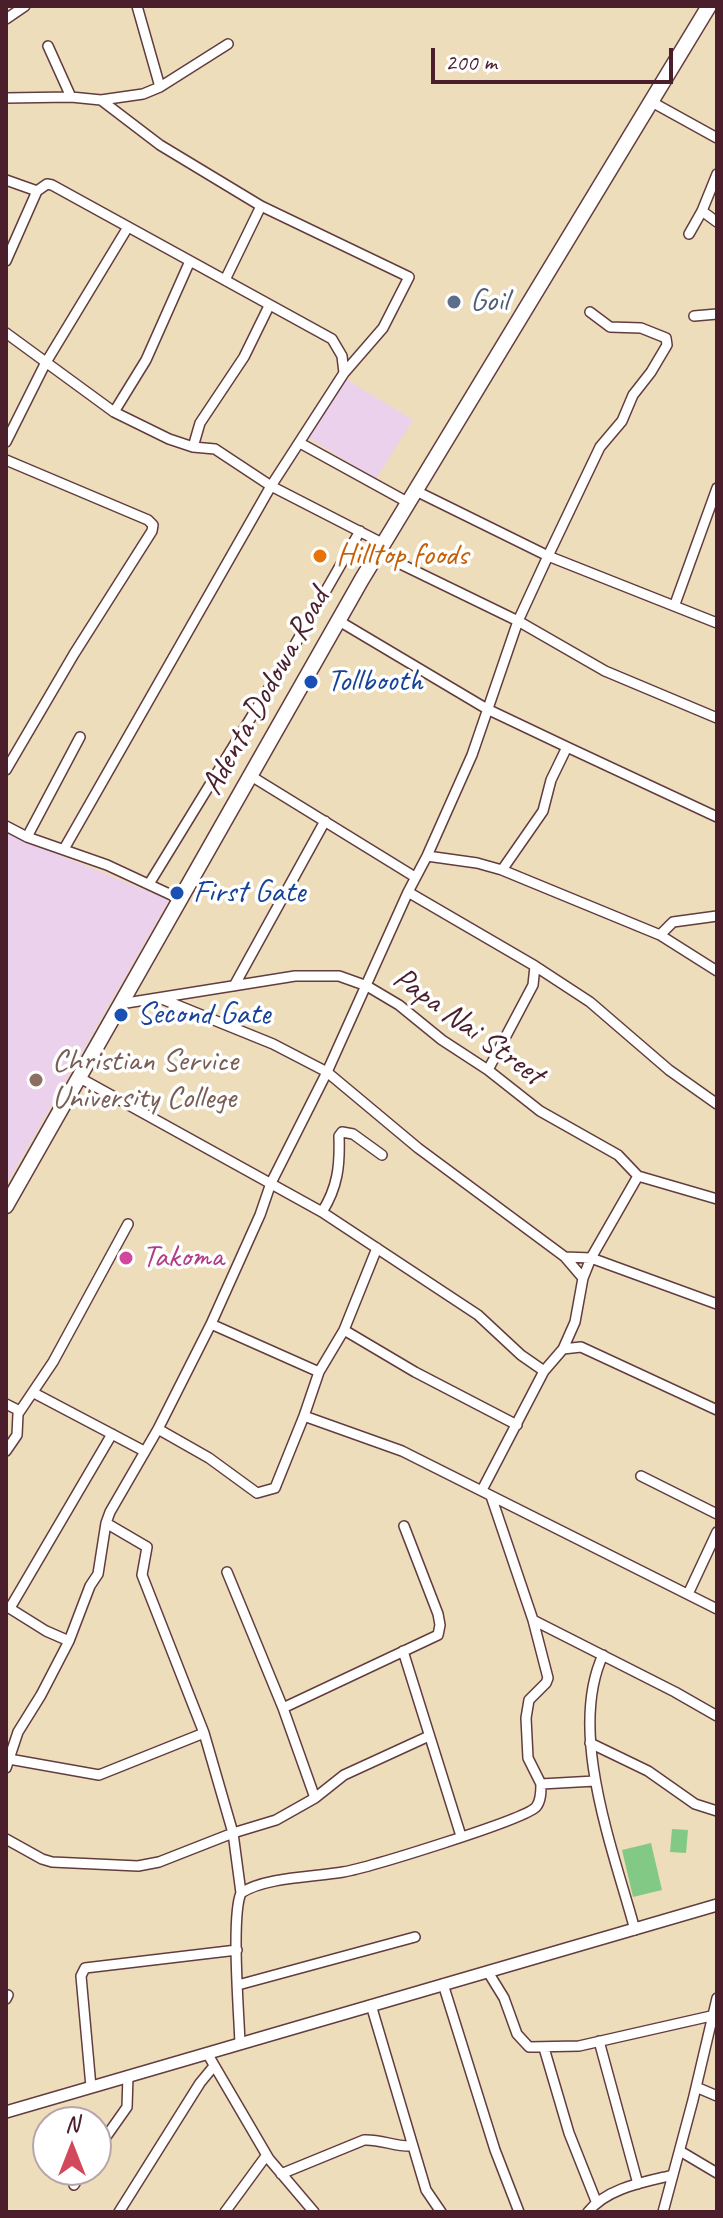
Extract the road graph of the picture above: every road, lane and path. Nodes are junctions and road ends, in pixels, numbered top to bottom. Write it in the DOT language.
graph roads {
  1 [pos="25,6"];
  2 [pos="137,6"];
  3 [pos="709,6"];
  4 [pos="6,19"];
  5 [pos="228,44"];
  6 [pos="48,46"];
  7 [pos="160,87"];
  8 [pos="71,97"];
  9 [pos="6,98"];
  10 [pos="101,100"];
  11 [pos="650,101"];
  12 [pos="717,138"];
  13 [pos="717,174"];
  14 [pos="6,180"];
  15 [pos="37,191"];
  16 [pos="261,206"];
  17 [pos="702,211"];
  18 [pos="717,222"];
  19 [pos="128,227"];
  20 [pos="689,234"];
  21 [pos="6,261"];
  22 [pos="190,261"];
  23 [pos="225,280"];
  24 [pos="269,306"];
  25 [pos="590,312"];
  26 [pos="717,314"];
  27 [pos="694,316"];
  28 [pos="6,333"];
  29 [pos="45,364"];
  30 [pos="344,373"];
  31 [pos="114,412"];
  32 [pos="6,442"];
  33 [pos="300,443"];
  34 [pos="193,447"];
  35 [pos="6,460"];
  36 [pos="271,486"];
  37 [pos="717,488"];
  38 [pos="412,497"];
  39 [pos="360,531"];
  40 [pos="381,548"];
  41 [pos="548,556"];
  42 [pos="675,604"];
  43 [pos="339,621"];
  44 [pos="518,621"];
  45 [pos="717,623"];
  46 [pos="487,709"];
  47 [pos="717,718"];
  48 [pos="80,737"];
  49 [pos="567,747"];
  50 [pos="9,755"];
  51 [pos="6,770"];
  52 [pos="251,776"];
  53 [pos="717,817"];
  54 [pos="325,821"];
  55 [pos="6,826"];
  56 [pos="27,837"];
  57 [pos="64,849"];
  58 [pos="427,856"];
  59 [pos="502,870"];
  60 [pos="415,877"];
  61 [pos="149,884"];
  62 [pos="408,892"];
  63 [pos="180,899"];
  64 [pos="717,916"];
  65 [pos="660,935"];
  66 [pos="535,966"];
  67 [pos="717,971"];
  68 [pos="551,976"];
  69 [pos="533,985"];
  70 [pos="234,986"];
  71 [pos="367,986"];
  72 [pos="158,998"];
  73 [pos="120,1004"];
  74 [pos="488,1070"];
  75 [pos="327,1072"];
  76 [pos="80,1078"];
  77 [pos="717,1104"];
  78 [pos="382,1155"];
  79 [pos="638,1176"];
  80 [pos="271,1183"];
  81 [pos="717,1199"];
  82 [pos="6,1206"];
  83 [pos="322,1212"];
  84 [pos="128,1224"];
  85 [pos="377,1248"];
  86 [pos="565,1257"];
  87 [pos="591,1258"];
  88 [pos="583,1278"];
  89 [pos="717,1304"];
  90 [pos="575,1322"];
  91 [pos="211,1324"];
  92 [pos="344,1330"];
  93 [pos="581,1347"];
  94 [pos="563,1349"];
  95 [pos="544,1371"];
  96 [pos="319,1372"];
  97 [pos="34,1393"];
  98 [pos="6,1404"];
  99 [pos="717,1410"];
  100 [pos="20,1411"];
  101 [pos="304,1416"];
  102 [pos="517,1425"];
  103 [pos="158,1429"];
  104 [pos="112,1434"];
  105 [pos="6,1451"];
  106 [pos="144,1451"];
  107 [pos="641,1476"];
  108 [pos="487,1493"];
  109 [pos="717,1514"];
  110 [pos="106,1523"];
  111 [pos="404,1526"];
  112 [pos="717,1532"];
  113 [pos="227,1572"];
  114 [pos="688,1594"];
  115 [pos="8,1607"];
  116 [pos="717,1609"];
  117 [pos="533,1620"];
  118 [pos="69,1641"];
  119 [pos="403,1651"];
  120 [pos="603,1655"];
  121 [pos="283,1708"];
  122 [pos="717,1716"];
  123 [pos="6,1725"];
  124 [pos="18,1732"];
  125 [pos="204,1733"];
  126 [pos="429,1736"];
  127 [pos="590,1743"];
  128 [pos="8,1764"];
  129 [pos="595,1781"];
  130 [pos="541,1784"];
  131 [pos="315,1798"];
  132 [pos="717,1811"];
  133 [pos="233,1833"];
  134 [pos="461,1836"];
  135 [pos="6,1839"];
  136 [pos="241,1893"];
  137 [pos="717,1905"];
  138 [pos="635,1930"];
  139 [pos="415,1937"];
  140 [pos="237,1950"];
  141 [pos="488,1972"];
  142 [pos="443,1984"];
  143 [pos="238,1985"];
  144 [pos="717,1998"];
  145 [pos="371,2005"];
  146 [pos="711,2016"];
  147 [pos="599,2041"];
  148 [pos="240,2044"];
  149 [pos="544,2048"];
  150 [pos="207,2053"];
  151 [pos="214,2066"];
  152 [pos="128,2076"];
  153 [pos="91,2087"];
  154 [pos="696,2087"];
  155 [pos="717,2096"];
  156 [pos="6,2112"];
  157 [pos="112,2128"];
  158 [pos="412,2146"];
  159 [pos="680,2151"];
  160 [pos="266,2156"];
  161 [pos="717,2173"];
  162 [pos="281,2174"];
  163 [pos="673,2175"];
  164 [pos="638,2184"];
  165 [pos="596,2201"];
  166 [pos="119,2212"];
  167 [pos="225,2212"];
  168 [pos="313,2212"];
  169 [pos="441,2212"];
  170 [pos="519,2212"];
  171 [pos="588,2212"];
  172 [pos="663,2212"];
  1 -- 4 [label="street"];
  2 -- 7 [label="street"];
  3 -- 11 [label="main road, Adenta Dodowa Road"];
  5 -- 7 [label="street"];
  6 -- 8 [label="street"];
  7 -- 10 [label="street"];
  8 -- 9 [label="street"];
  8 -- 10 [label="street"];
  10 -- 16 [label="street"];
  11 -- 12 [label="street"];
  11 -- 38 [label="main road, Adenta Dodowa Road"];
  13 -- 17 [label="street"];
  14 -- 15 [label="street"];
  15 -- 19 [label="street"];
  15 -- 21 [label="street"];
  16 -- 23 [label="street"];
  16 -- 30 [label="street"];
  17 -- 18 [label="street"];
  17 -- 20 [label="street"];
  19 -- 22 [label="street"];
  19 -- 29 [label="street"];
  22 -- 23 [label="street"];
  22 -- 31 [label="street"];
  23 -- 24 [label="street"];
  24 -- 30 [label="street"];
  24 -- 34 [label="street"];
  25 -- 41 [label="street"];
  26 -- 27 [label="street"];
  28 -- 29 [label="street"];
  29 -- 31 [label="street"];
  29 -- 32 [label="street"];
  30 -- 33 [label="street"];
  31 -- 34 [label="street"];
  33 -- 36 [label="street"];
  33 -- 38 [label="street"];
  34 -- 36 [label="street"];
  35 -- 50 [label="street"];
  36 -- 39 [label="street"];
  36 -- 57 [label="street"];
  37 -- 42 [label="street"];
  38 -- 40 [label="main road, Adenta Dodowa Road"];
  38 -- 41 [label="street"];
  39 -- 40 [label="street"];
  39 -- 61 [label="street"];
  40 -- 43 [label="main road, Adenta Dodowa Road"];
  40 -- 44 [label="street"];
  41 -- 42 [label="street"];
  41 -- 44 [label="street"];
  42 -- 45 [label="street"];
  43 -- 46 [label="street"];
  43 -- 52 [label="main road, Adenta Dodowa Road"];
  44 -- 46 [label="street"];
  44 -- 47 [label="street"];
  46 -- 49 [label="street"];
  46 -- 58 [label="street"];
  48 -- 56 [label="street"];
  49 -- 53 [label="street"];
  49 -- 59 [label="street"];
  50 -- 51 [label="street"];
  52 -- 54 [label="street"];
  52 -- 63 [label="main road, Adenta Dodowa Road"];
  54 -- 60 [label="street"];
  54 -- 70 [label="street"];
  55 -- 56 [label="street"];
  56 -- 57 [label="street"];
  57 -- 61 [label="street"];
  58 -- 59 [label="street"];
  58 -- 60 [label="street"];
  59 -- 65 [label="street"];
  60 -- 62 [label="street"];
  61 -- 63 [label="street"];
  62 -- 66 [label="street"];
  62 -- 71 [label="street"];
  63 -- 73 [label="main road, Adenta Dodowa Road"];
  64 -- 65 [label="street"];
  65 -- 67 [label="street"];
  66 -- 68 [label="street"];
  66 -- 69 [label="street"];
  68 -- 69 [label="street"];
  68 -- 77 [label="street"];
  69 -- 74 [label="street"];
  70 -- 71 [label="street, Papa Nai Street"];
  70 -- 72 [label="street, Papa Nai Street"];
  71 -- 74 [label="street, Papa Nai Street"];
  71 -- 75 [label="street"];
  72 -- 73 [label="street, Papa Nai Street"];
  72 -- 75 [label="street"];
  73 -- 76 [label="main road, Adenta Dodowa Road"];
  74 -- 79 [label="street, Papa Nai Street"];
  75 -- 80 [label="street"];
  75 -- 86 [label="street"];
  76 -- 80 [label="street"];
  76 -- 82 [label="main road, Adenta Dodowa Road"];
  78 -- 83 [label="street"];
  79 -- 81 [label="street, Papa Nai Street"];
  79 -- 87 [label="street"];
  80 -- 83 [label="street"];
  80 -- 91 [label="street"];
  83 -- 85 [label="street"];
  84 -- 97 [label="street"];
  85 -- 92 [label="street"];
  85 -- 95 [label="street"];
  86 -- 87 [label="street"];
  86 -- 88 [label="street"];
  87 -- 88 [label="street"];
  87 -- 89 [label="street"];
  88 -- 90 [label="street"];
  90 -- 93 [label="street"];
  90 -- 94 [label="street"];
  91 -- 96 [label="street"];
  91 -- 103 [label="street"];
  92 -- 96 [label="street"];
  92 -- 102 [label="street"];
  93 -- 94 [label="street"];
  93 -- 99 [label="street"];
  94 -- 95 [label="street"];
  95 -- 102 [label="street"];
  96 -- 101 [label="street"];
  97 -- 100 [label="street"];
  97 -- 104 [label="street"];
  98 -- 100 [label="street"];
  100 -- 105 [label="street"];
  101 -- 103 [label="street"];
  101 -- 108 [label="street"];
  102 -- 108 [label="street"];
  103 -- 106 [label="street"];
  104 -- 106 [label="street"];
  104 -- 115 [label="street"];
  106 -- 110 [label="street"];
  107 -- 109 [label="street"];
  108 -- 114 [label="street"];
  108 -- 117 [label="street"];
  110 -- 118 [label="street"];
  110 -- 125 [label="street"];
  111 -- 119 [label="street"];
  112 -- 114 [label="street"];
  113 -- 121 [label="street"];
  114 -- 116 [label="street"];
  115 -- 118 [label="street"];
  117 -- 120 [label="street"];
  117 -- 130 [label="street"];
  118 -- 124 [label="street"];
  119 -- 121 [label="street"];
  119 -- 126 [label="street"];
  120 -- 122 [label="street"];
  120 -- 127 [label="street"];
  121 -- 131 [label="street"];
  123 -- 124 [label="street"];
  124 -- 128 [label="street"];
  125 -- 128 [label="street"];
  125 -- 133 [label="street"];
  126 -- 131 [label="street"];
  126 -- 134 [label="street"];
  127 -- 129 [label="street"];
  127 -- 132 [label="street"];
  129 -- 130 [label="street"];
  129 -- 138 [label="street"];
  130 -- 134 [label="street"];
  131 -- 133 [label="street"];
  133 -- 135 [label="street"];
  133 -- 136 [label="street"];
  134 -- 136 [label="street"];
  136 -- 140 [label="street"];
  137 -- 138 [label="street"];
  138 -- 141 [label="street"];
  139 -- 143 [label="street"];
  140 -- 143 [label="street"];
  140 -- 153 [label="street"];
  141 -- 142 [label="street"];
  141 -- 149 [label="street"];
  142 -- 145 [label="street"];
  142 -- 170 [label="street"];
  143 -- 148 [label="street"];
  144 -- 146 [label="street"];
  145 -- 148 [label="street"];
  145 -- 158 [label="street"];
  146 -- 147 [label="street"];
  146 -- 154 [label="street"];
  147 -- 149 [label="street"];
  147 -- 164 [label="street"];
  148 -- 150 [label="street"];
  149 -- 165 [label="street"];
  150 -- 151 [label="street"];
  150 -- 152 [label="street"];
  151 -- 160 [label="street"];
  151 -- 166 [label="street"];
  152 -- 153 [label="street"];
  152 -- 157 [label="street"];
  153 -- 156 [label="street"];
  154 -- 155 [label="street"];
  154 -- 159 [label="street"];
  158 -- 162 [label="street"];
  158 -- 169 [label="street"];
  159 -- 161 [label="street"];
  159 -- 163 [label="street"];
  160 -- 162 [label="street"];
  160 -- 167 [label="street"];
  162 -- 168 [label="street"];
  163 -- 164 [label="street"];
  163 -- 172 [label="street"];
  164 -- 165 [label="street"];
  165 -- 171 [label="street"];
}
